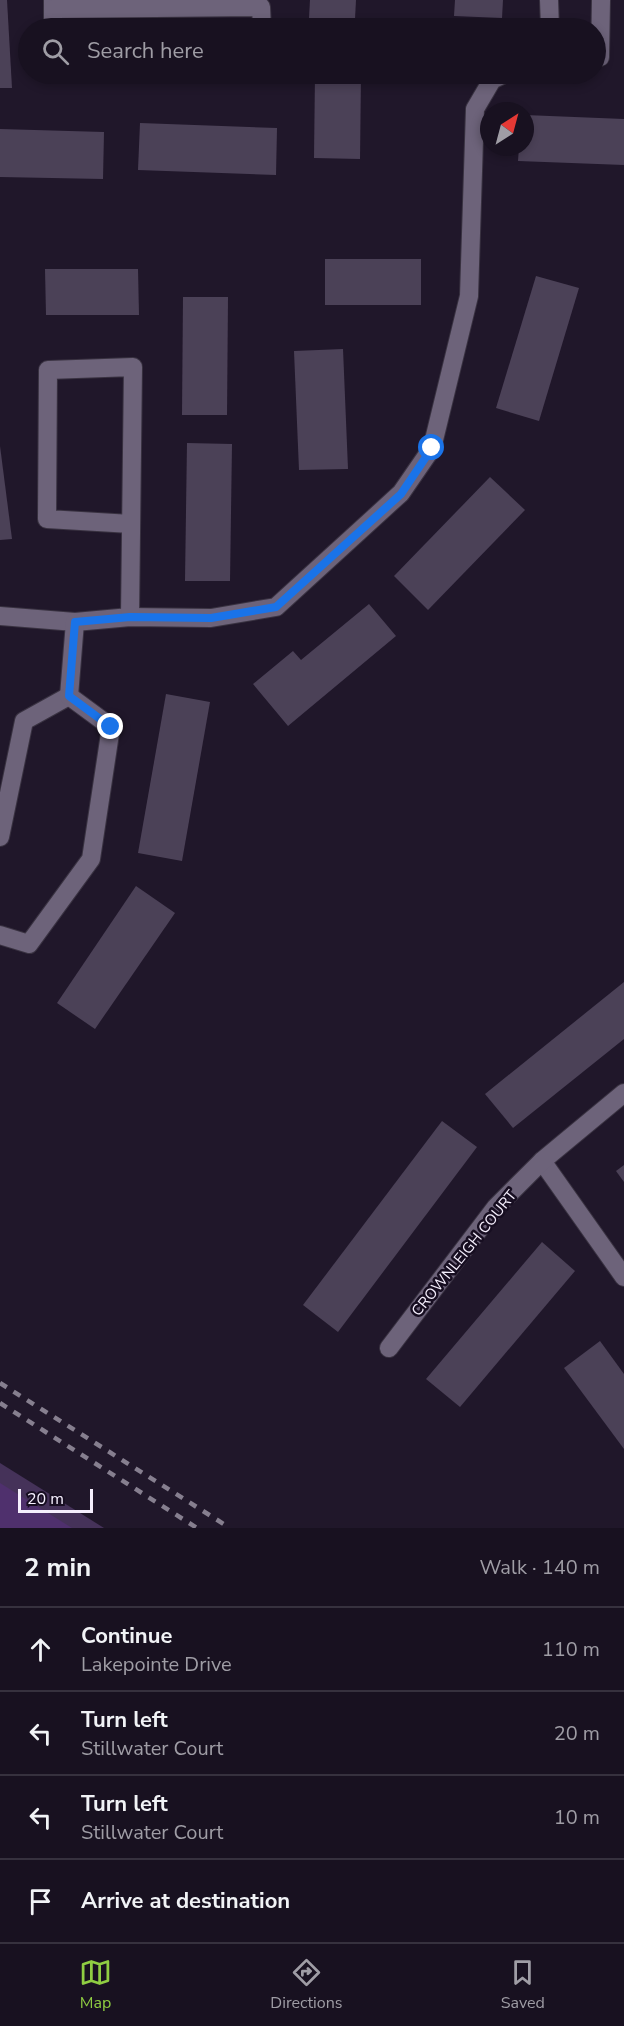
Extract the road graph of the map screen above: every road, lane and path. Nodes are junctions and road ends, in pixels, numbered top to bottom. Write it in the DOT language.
graph roads {
  1 [pos="549,0"];
  2 [pos="601,0"];
  3 [pos="53,4"];
  4 [pos="261,18"];
  5 [pos="550,18"];
  6 [pos="601,18"];
  7 [pos="490,84"];
  8 [pos="131,524"];
  9 [pos="0,616"];
  10 [pos="130,617"];
  11 [pos="75,622"];
  12 [pos="69,696"];
  13 [pos="0,837"];
  14 [pos="0,935"];
  15 [pos="624,1093"];
  16 [pos="542,1161"];
  17 [pos="624,1277"];
  18 [pos="389,1348"];
  1 -- 5 [label="street"];
  2 -- 6 [label="street"];
  3 -- 4 [label="street"];
  7 -- 10 [label="street"];
  8 -- 8 [label="street"];
  8 -- 10 [label="street"];
  9 -- 11 [label="street"];
  10 -- 11 [label="street"];
  11 -- 12 [label="street"];
  12 -- 13 [label="street"];
  12 -- 14 [label="street"];
  15 -- 16 [label="street, CROWNLEIGH COURT"];
  16 -- 17 [label="street"];
  16 -- 18 [label="street, CROWNLEIGH COURT"];
}
